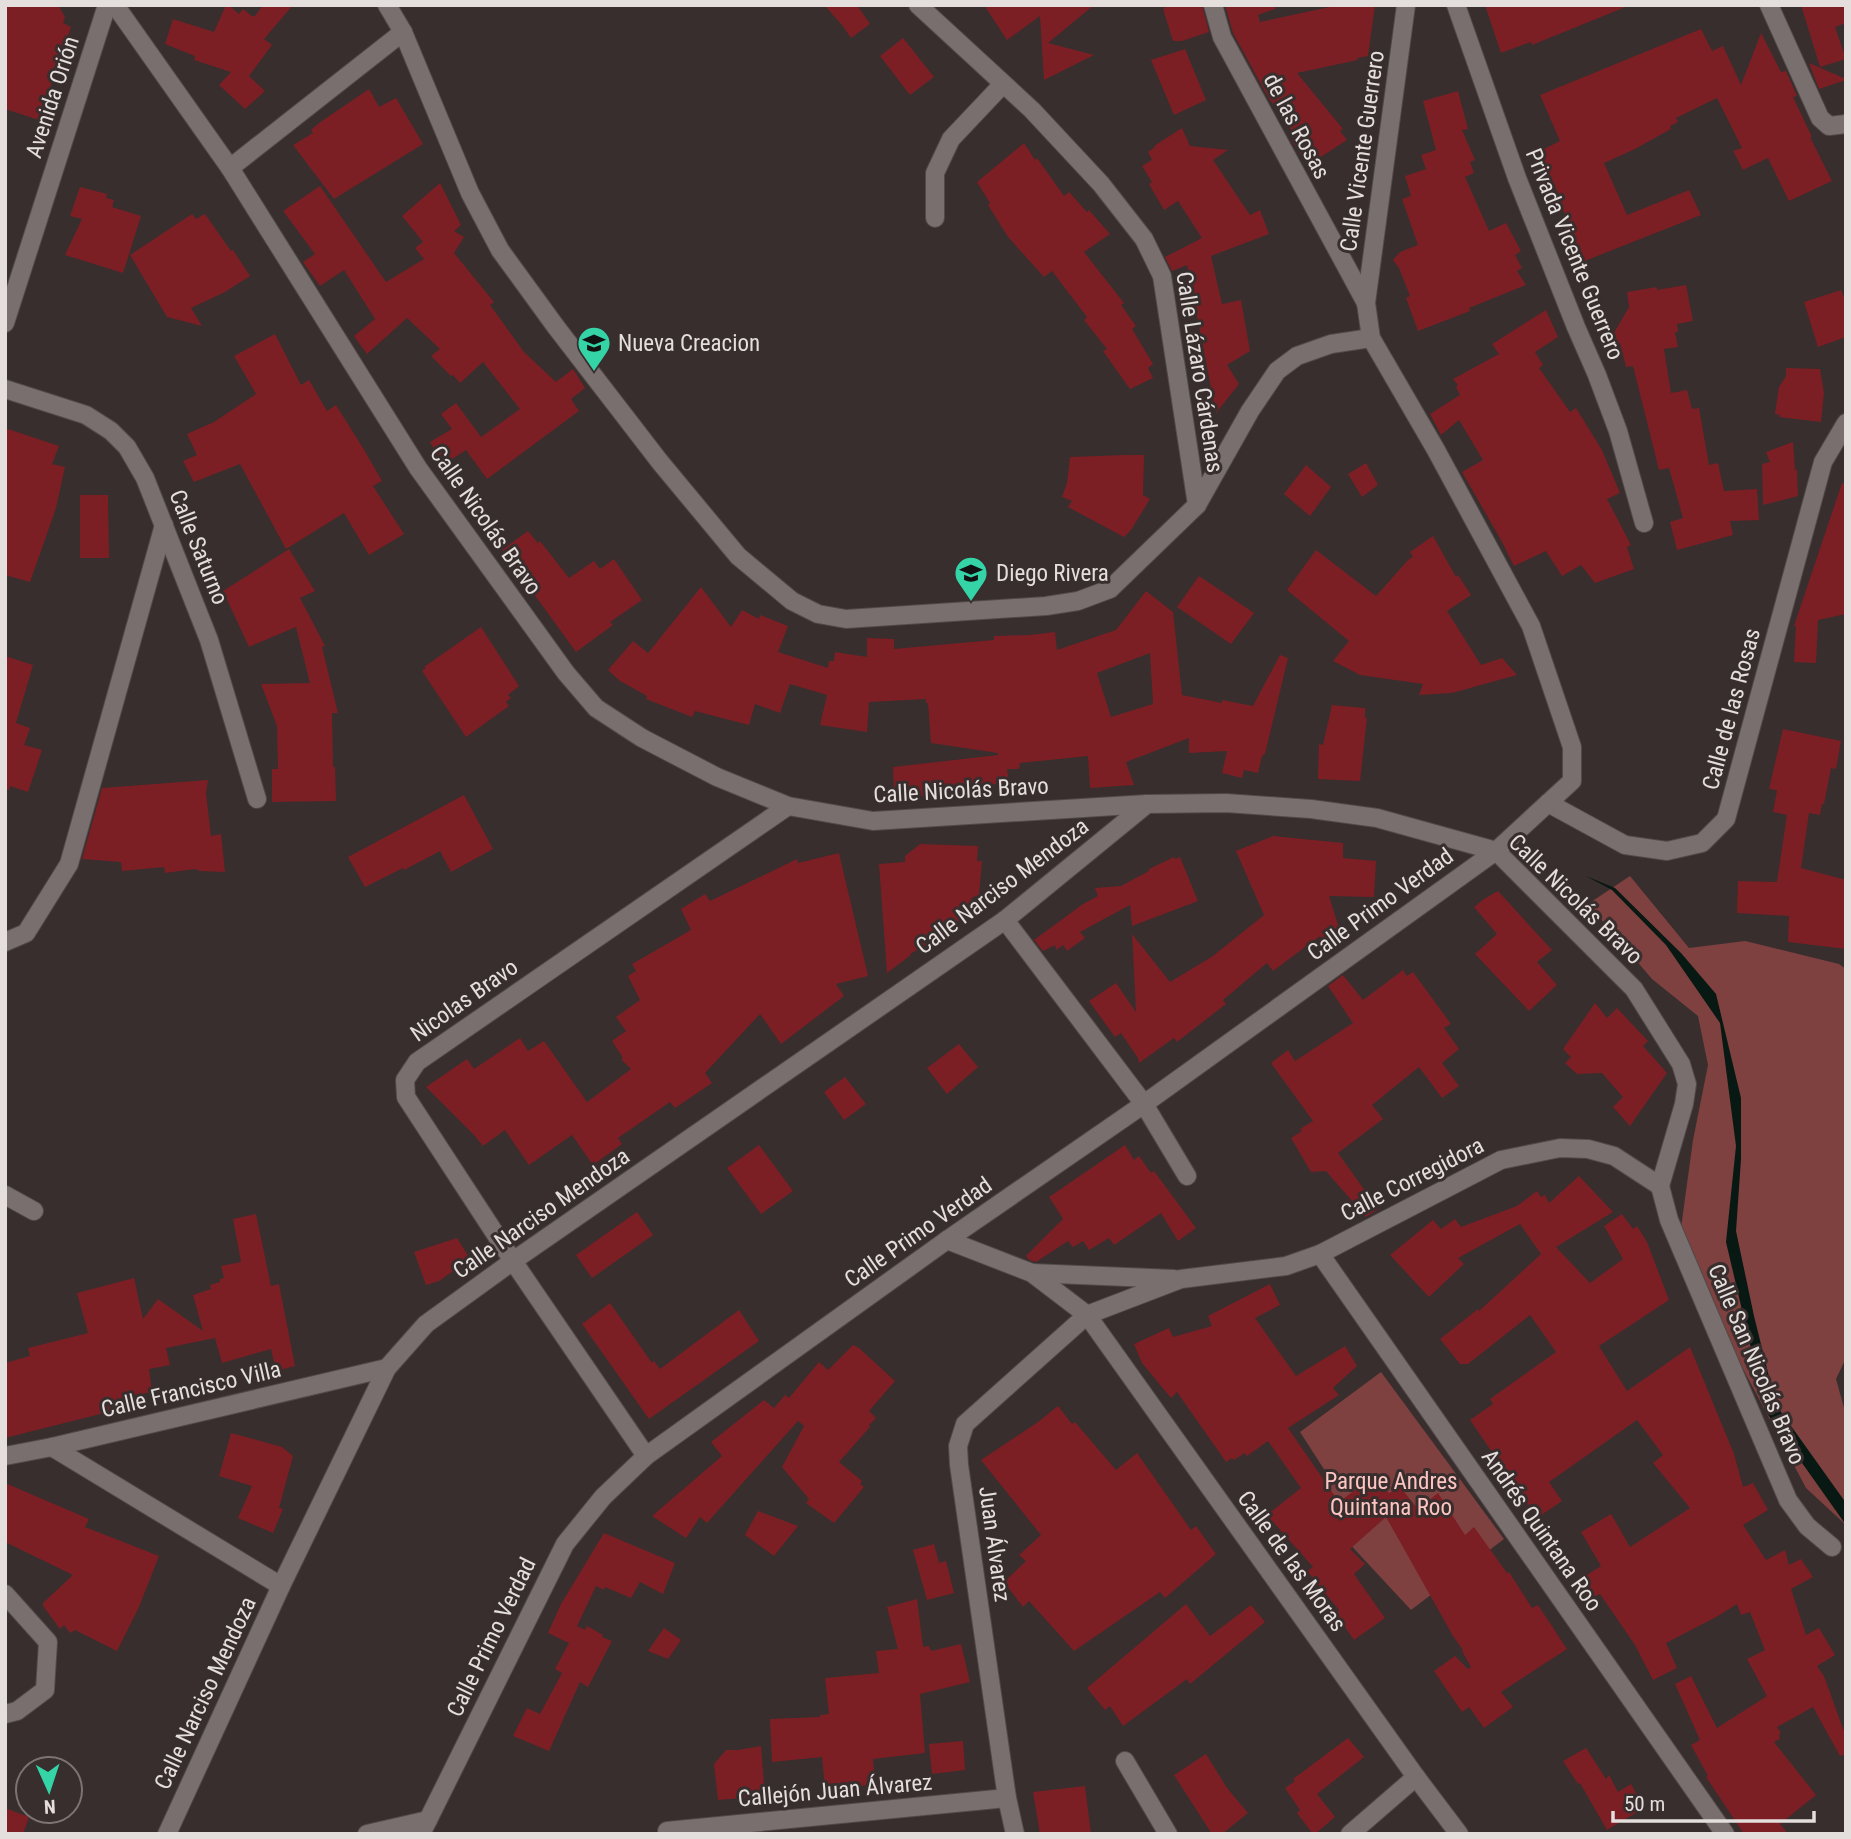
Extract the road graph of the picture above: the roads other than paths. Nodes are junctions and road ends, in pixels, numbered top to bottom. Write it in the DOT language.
graph roads {
  1 [pos="107,5"];
  2 [pos="115,5"];
  3 [pos="387,5"];
  4 [pos="918,5"];
  5 [pos="1213,5"];
  6 [pos="1406,5"];
  7 [pos="1456,5"];
  8 [pos="1769,5"];
  9 [pos="403,32"];
  10 [pos="1003,84"];
  11 [pos="1843,125"];
  12 [pos="230,168"];
  13 [pos="935,218"];
  14 [pos="1366,303"];
  15 [pos="5,323"];
  16 [pos="1371,338"];
  17 [pos="5,389"];
  18 [pos="1846,423"];
  19 [pos="1197,505"];
  20 [pos="1644,523"];
  21 [pos="164,525"];
  22 [pos="257,799"];
  23 [pos="1548,803"];
  24 [pos="1147,804"];
  25 [pos="788,807"];
  26 [pos="1496,851"];
  27 [pos="1006,920"];
  28 [pos="5,942"];
  29 [pos="1143,1104"];
  30 [pos="1187,1175"];
  31 [pos="1660,1186"];
  32 [pos="5,1195"];
  33 [pos="34,1211"];
  34 [pos="947,1240"];
  35 [pos="1320,1254"];
  36 [pos="513,1261"];
  37 [pos="1032,1273"];
  38 [pos="1181,1279"];
  39 [pos="1087,1315"];
  40 [pos="387,1368"];
  41 [pos="52,1447"];
  42 [pos="5,1456"];
  43 [pos="646,1456"];
  44 [pos="1832,1547"];
  45 [pos="281,1586"];
  46 [pos="5,1594"];
  47 [pos="5,1714"];
  48 [pos="1125,1761"];
  49 [pos="1416,1777"];
  50 [pos="1007,1798"];
  51 [pos="425,1827"];
  52 [pos="667,1831"];
  53 [pos="167,1834"];
  54 [pos="367,1834"];
  55 [pos="1015,1834"];
  56 [pos="1168,1834"];
  57 [pos="1350,1834"];
  58 [pos="1460,1834"];
  59 [pos="1725,1834"];
  1 -- 15 [label="street, Avenida Orión"];
  2 -- 12 [label="street, Calle Nicolás Bravo"];
  3 -- 9 [label="street"];
  4 -- 10 [label="street, Calle Lázaro Cárdenas"];
  5 -- 14 [label="street, de las Rosas"];
  6 -- 14 [label="street, Calle Vicente Guerrero"];
  7 -- 20 [label="street, Privada Vicente Guerrero"];
  8 -- 11 [label="street"];
  9 -- 12 [label="street"];
  9 -- 19 [label="street"];
  10 -- 13 [label="street"];
  10 -- 19 [label="street, Calle Lázaro Cárdenas"];
  12 -- 25 [label="street, Calle Nicolás Bravo"];
  14 -- 16 [label="street"];
  16 -- 19 [label="street"];
  16 -- 23 [label="street, Calle Primo Verdad"];
  17 -- 21 [label="street, Calle Saturno"];
  18 -- 23 [label="street, Calle de las Rosas"];
  21 -- 22 [label="street, Calle Saturno"];
  21 -- 28 [label="street"];
  23 -- 26 [label="street, Calle Primo Verdad"];
  24 -- 25 [label="street, Calle Nicolás Bravo"];
  24 -- 26 [label="street, Calle Nicolás Bravo"];
  24 -- 27 [label="street, Calle Narciso Mendoza"];
  25 -- 36 [label="street, Nicolas Bravo"];
  26 -- 29 [label="street, Calle Primo Verdad"];
  26 -- 31 [label="street, Calle Nicolás Bravo"];
  27 -- 29 [label="street"];
  27 -- 36 [label="street, Calle Narciso Mendoza"];
  29 -- 30 [label="street"];
  29 -- 34 [label="street, Calle Primo Verdad"];
  31 -- 35 [label="street, Calle Corregidora"];
  31 -- 44 [label="street, Calle San Nicolás Bravo"];
  32 -- 33 [label="street"];
  34 -- 37 [label="street, Calle Corregidora"];
  34 -- 43 [label="street, Calle Primo Verdad"];
  35 -- 38 [label="street, Calle Corregidora"];
  35 -- 59 [label="street, Andrés Quintana Roo"];
  36 -- 40 [label="street, Calle Narciso Mendoza"];
  36 -- 43 [label="street, Nicolas Bravo"];
  37 -- 38 [label="street, Calle Corregidora"];
  37 -- 39 [label="street, Calle Corregidora"];
  38 -- 39 [label="street, Calle Corregidora"];
  39 -- 49 [label="street, Calle de las Moras"];
  39 -- 50 [label="street, Juan Álvarez"];
  40 -- 41 [label="street, Calle Francisco Villa"];
  40 -- 45 [label="street, Calle Narciso Mendoza"];
  41 -- 42 [label="street, Calle Francisco Villa"];
  41 -- 45 [label="street"];
  43 -- 51 [label="street, Calle Primo Verdad"];
  45 -- 53 [label="street, Calle Narciso Mendoza"];
  46 -- 47 [label="street"];
  48 -- 56 [label="street"];
  49 -- 57 [label="street"];
  49 -- 58 [label="street, Calle de las Moras"];
  50 -- 52 [label="street, Callejón Juan Álvarez"];
  50 -- 55 [label="street, Juan Álvarez"];
  51 -- 54 [label="street"];
}
